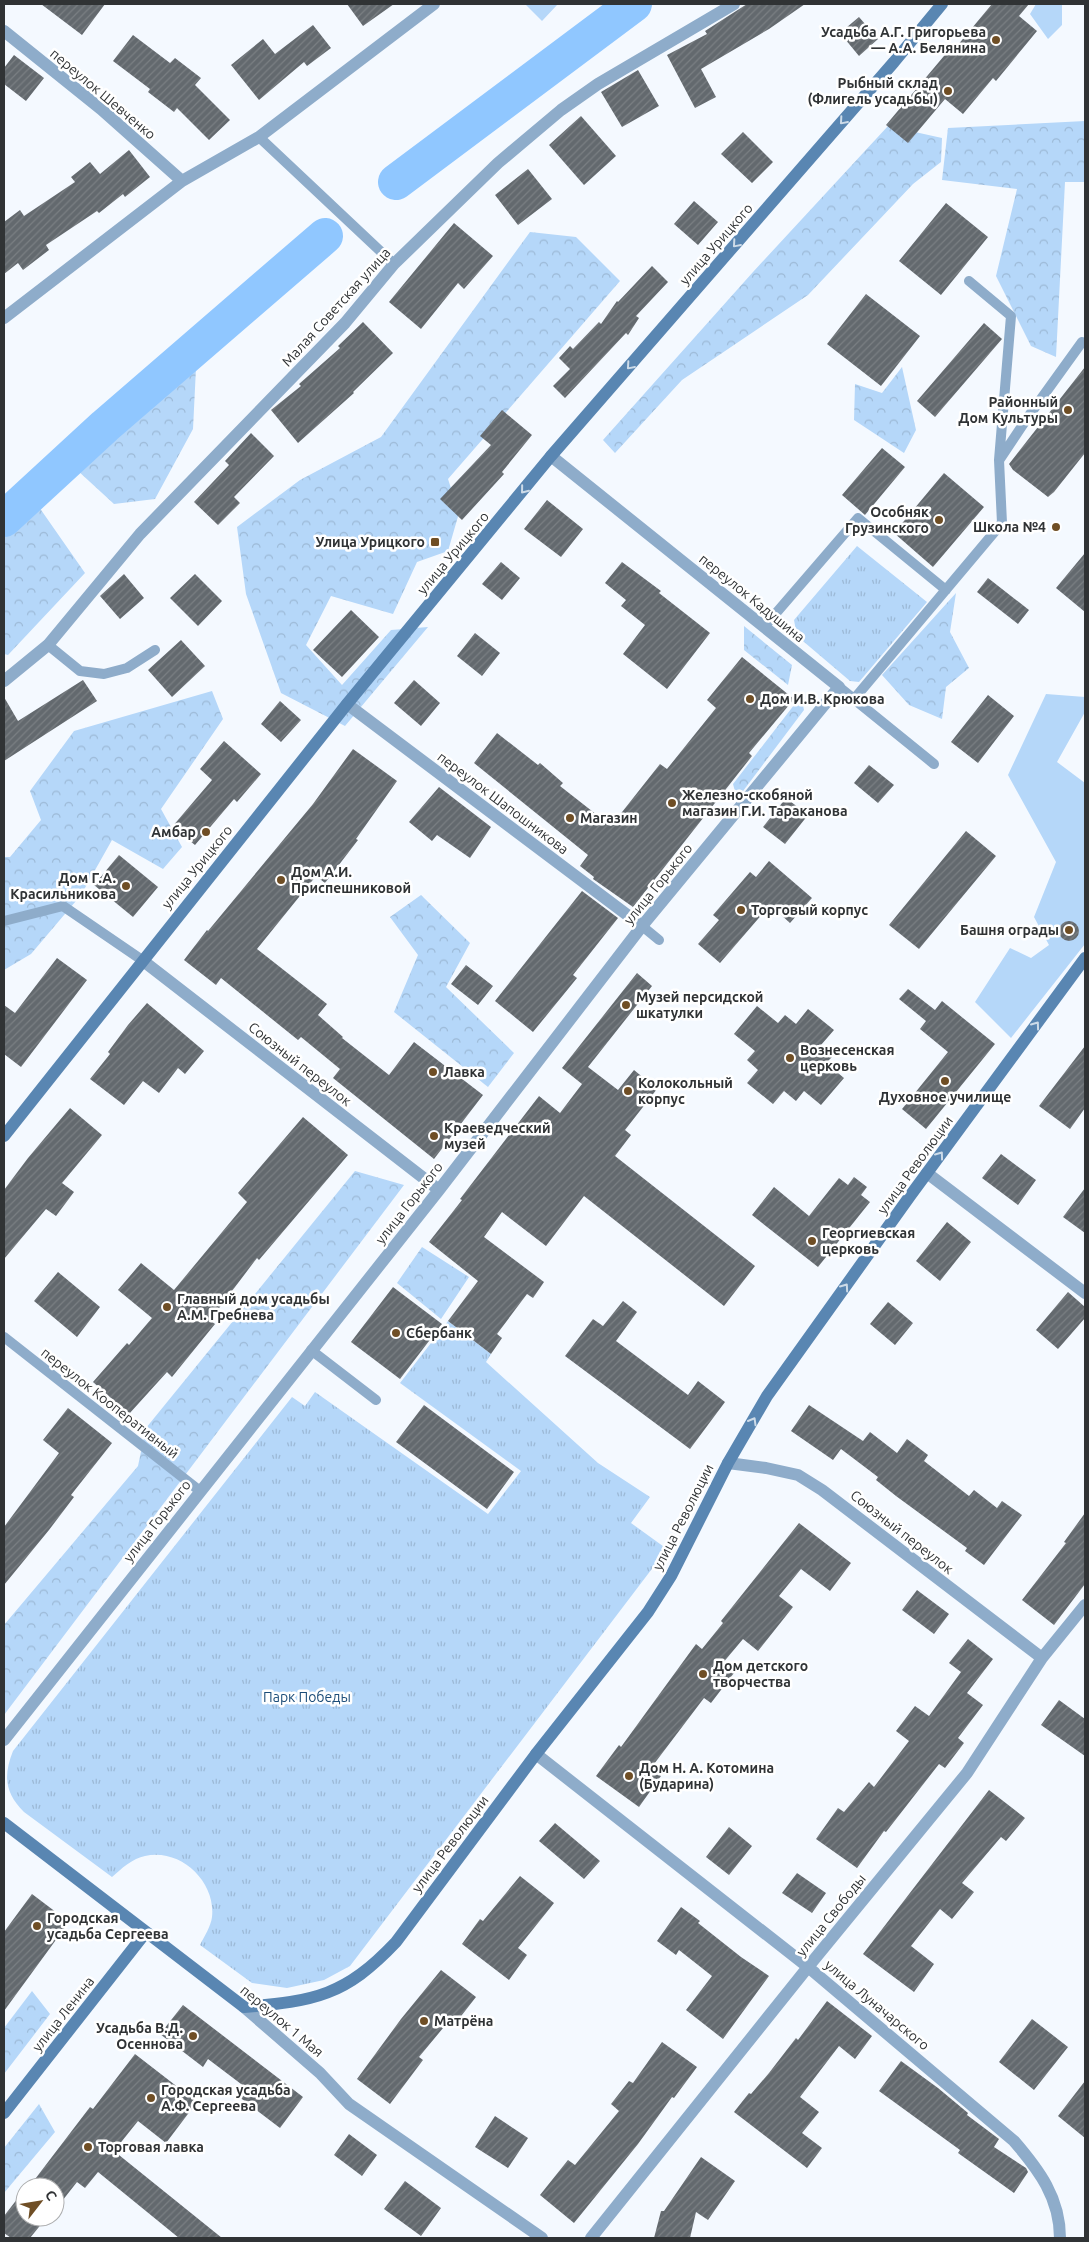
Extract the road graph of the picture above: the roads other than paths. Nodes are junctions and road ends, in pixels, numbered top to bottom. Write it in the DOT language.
graph roads {
  1 [pos="434,4"];
  2 [pos="734,4"];
  3 [pos="942,4"];
  4 [pos="4,31"];
  5 [pos="259,138"];
  6 [pos="182,181"];
  7 [pos="394,264"];
  8 [pos="969,280"];
  9 [pos="4,318"];
  10 [pos="1082,342"];
  11 [pos="551,456"];
  12 [pos="999,460"];
  13 [pos="946,590"];
  14 [pos="764,626"];
  15 [pos="48,645"];
  16 [pos="155,650"];
  17 [pos="4,681"];
  18 [pos="839,686"];
  19 [pos="854,699"];
  20 [pos="347,704"];
  21 [pos="934,764"];
  22 [pos="4,921"];
  23 [pos="642,926"];
  24 [pos="659,940"];
  25 [pos="1085,958"];
  26 [pos="142,960"];
  27 [pos="4,1136"];
  28 [pos="927,1173"];
  29 [pos="439,1190"];
  30 [pos="1085,1293"];
  31 [pos="4,1337"];
  32 [pos="311,1350"];
  33 [pos="376,1400"];
  34 [pos="728,1463"];
  35 [pos="200,1491"];
  36 [pos="1085,1605"];
  37 [pos="1042,1658"];
  38 [pos="4,1740"];
  39 [pos="536,1754"];
  40 [pos="4,1823"];
  41 [pos="146,1932"];
  42 [pos="808,1967"];
  43 [pos="244,2007"];
  44 [pos="4,2113"];
  45 [pos="542,2238"];
  46 [pos="591,2238"];
  47 [pos="1060,2238"];
  1 -- 5 [label="street"];
  2 -- 7 [label="street, Малая Советская улица"];
  3 -- 11 [label="main road, улица Урицкого, one-way"];
  4 -- 6 [label="street, переулок Шевченко"];
  5 -- 6 [label="street"];
  5 -- 7 [label="lane"];
  6 -- 9 [label="street"];
  7 -- 15 [label="street, Малая Советская улица"];
  8 -- 12 [label="lane"];
  10 -- 12 [label="lane"];
  11 -- 14 [label="street, переулок Кадушина"];
  11 -- 20 [label="main road, улица Урицкого, one-way"];
  12 -- 13 [label="lane"];
  13 -- 14 [label="lane"];
  13 -- 19 [label="lane"];
  14 -- 18 [label="street, переулок Кадушина"];
  15 -- 16 [label="lane"];
  15 -- 17 [label="street, Малая Советская улица"];
  18 -- 19 [label="lane, переулок Кадушина"];
  18 -- 23 [label="street, улица Горького"];
  19 -- 21 [label="lane, переулок Кадушина"];
  20 -- 23 [label="street, переулок Шапошникова"];
  20 -- 26 [label="main road, улица Урицкого"];
  22 -- 26 [label="lane"];
  23 -- 24 [label="lane"];
  23 -- 29 [label="street, улица Горького"];
  28 -- 25 [label="main road, улица Революции, one-way"];
  26 -- 27 [label="main road, улица Урицкого"];
  26 -- 29 [label="street, Союзный переулок"];
  28 -- 30 [label="street"];
  34 -- 28 [label="main road, улица Революции, one-way"];
  29 -- 32 [label="street, улица Горького"];
  31 -- 35 [label="lane, переулок Кооперативный"];
  32 -- 33 [label="lane"];
  32 -- 35 [label="street, улица Горького"];
  34 -- 37 [label="street, Союзный переулок"];
  34 -- 39 [label="main road, улица Революции"];
  35 -- 38 [label="street, улица Горького"];
  36 -- 37 [label="street, улица Свободы"];
  37 -- 42 [label="street, улица Свободы"];
  39 -- 42 [label="street, улица Луначарского"];
  39 -- 43 [label="main road, улица Революции"];
  40 -- 41 [label="main road, переулок 1 Мая"];
  41 -- 43 [label="main road, переулок 1 Мая"];
  41 -- 44 [label="main road, улица Ленина"];
  42 -- 46 [label="street, улица Свободы"];
  42 -- 47 [label="street, улица Луначарского"];
  43 -- 45 [label="street, переулок 1 Мая"];
}
